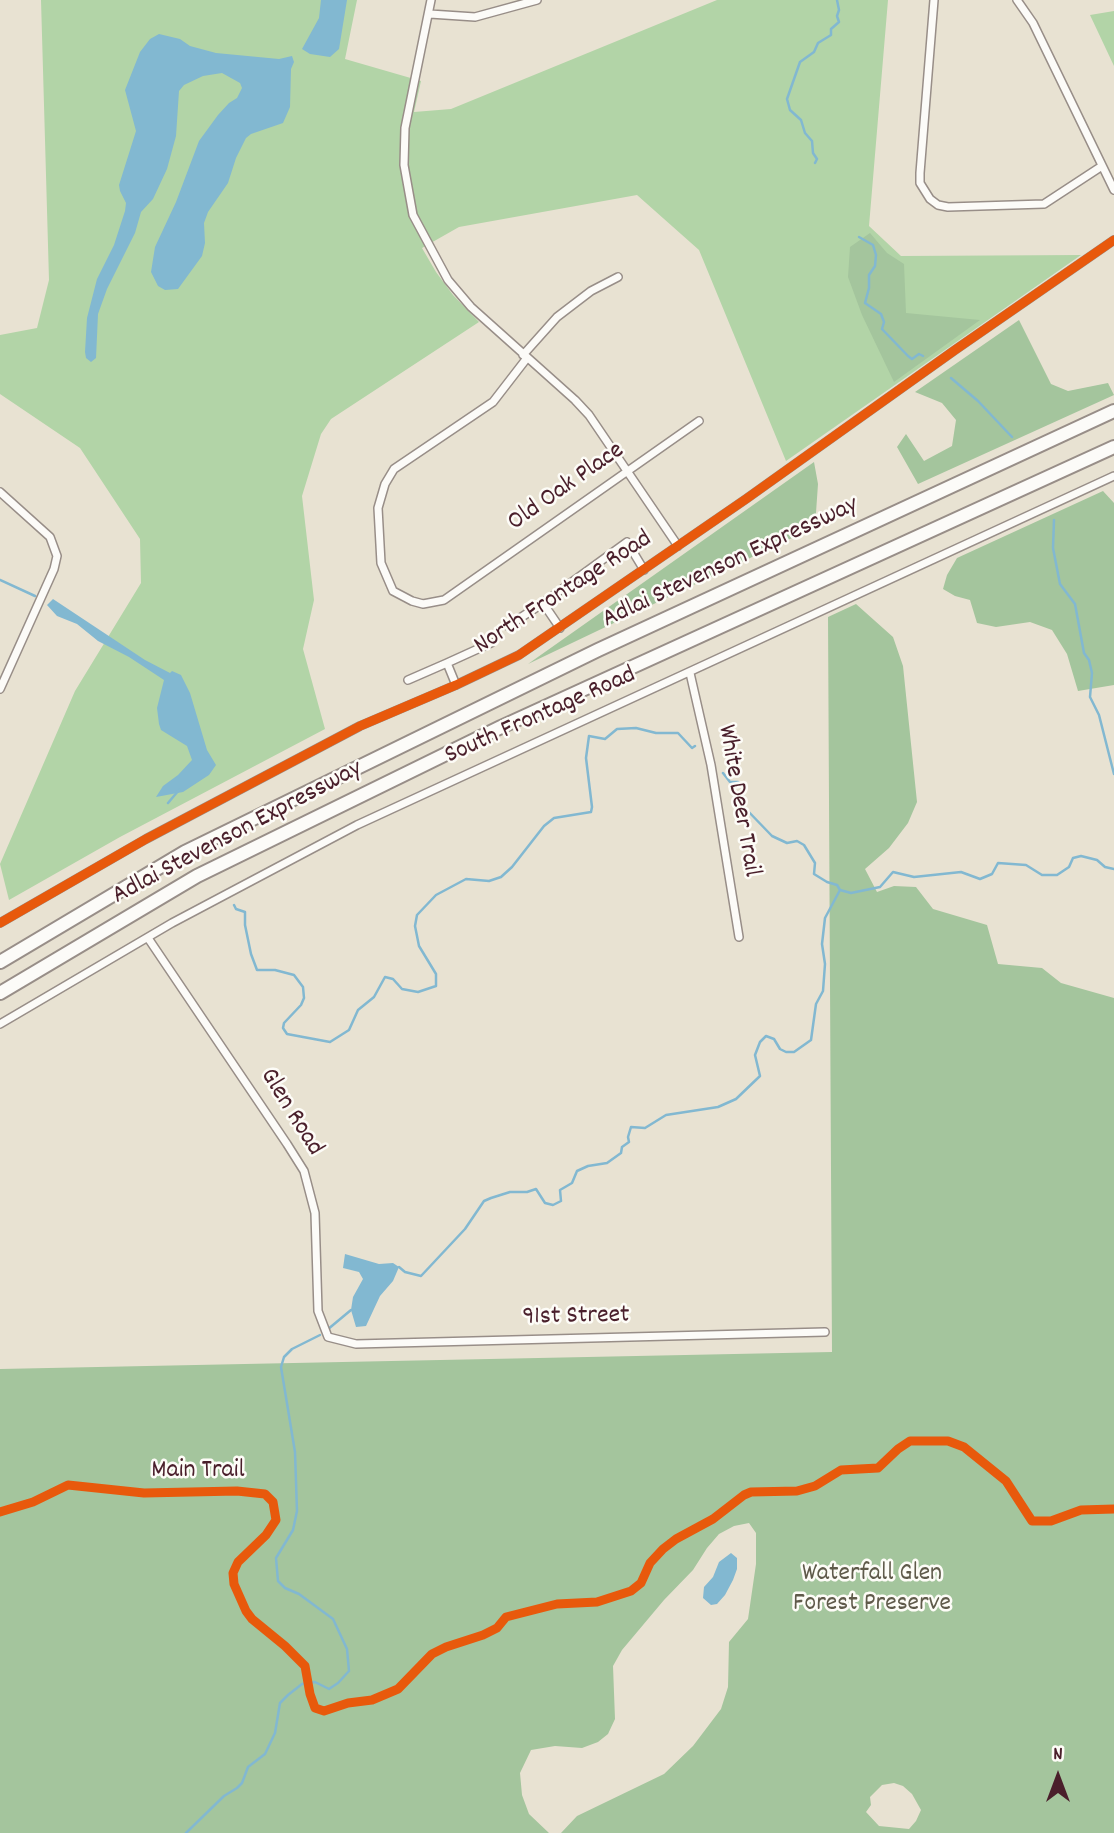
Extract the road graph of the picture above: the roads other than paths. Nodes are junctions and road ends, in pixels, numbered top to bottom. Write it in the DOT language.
graph roads {
  1 [pos="431,0"];
  2 [pos="537,0"];
  3 [pos="934,0"];
  4 [pos="1017,0"];
  5 [pos="430,14"];
  6 [pos="1102,166"];
  7 [pos="1114,190"];
  8 [pos="1114,240"];
  9 [pos="618,277"];
  10 [pos="525,356"];
  11 [pos="1114,411"];
  12 [pos="699,421"];
  13 [pos="1114,447"];
  14 [pos="627,471"];
  15 [pos="1114,476"];
  16 [pos="0,492"];
  17 [pos="678,546"];
  18 [pos="644,570"];
  19 [pos="543,603"];
  20 [pos="508,626"];
  21 [pos="560,628"];
  22 [pos="491,643"];
  23 [pos="447,663"];
  24 [pos="690,673"];
  25 [pos="408,680"];
  26 [pos="456,685"];
  27 [pos="0,689"];
  28 [pos="0,923"];
  29 [pos="148,937"];
  30 [pos="739,937"];
  31 [pos="0,962"];
  32 [pos="0,993"];
  33 [pos="0,1024"];
  34 [pos="825,1332"];
  35 [pos="328,1337"];
  1 -- 5 [label="street"];
  2 -- 5 [label="street"];
  3 -- 6 [label="street"];
  4 -- 6 [label="street"];
  5 -- 10 [label="street"];
  6 -- 7 [label="street"];
  8 -- 17 [label="street, North Frontage Road"];
  9 -- 10 [label="street, Old Oak Place"];
  10 -- 14 [label="street"];
  10 -- 14 [label="street, Old Oak Place"];
  11 -- 31 [label="highway, Adlai Stevenson Expressway"];
  12 -- 14 [label="street, Old Oak Place"];
  13 -- 32 [label="highway, Adlai Stevenson Expressway"];
  14 -- 17 [label="street"];
  15 -- 24 [label="street, South Frontage Road"];
  16 -- 27 [label="street"];
  17 -- 18 [label="street, North Frontage Road"];
  18 -- 19 [label="street"];
  18 -- 21 [label="street, North Frontage Road"];
  19 -- 20 [label="street"];
  19 -- 21 [label="street"];
  21 -- 26 [label="street, North Frontage Road"];
  22 -- 23 [label="street"];
  23 -- 25 [label="street"];
  23 -- 26 [label="street"];
  24 -- 29 [label="street, South Frontage Road"];
  24 -- 30 [label="street, White Deer Trail"];
  26 -- 28 [label="street, North Frontage Road"];
  29 -- 33 [label="street, South Frontage Road"];
  29 -- 35 [label="street, Glen Road"];
  34 -- 35 [label="street, 91st Street"];
}
